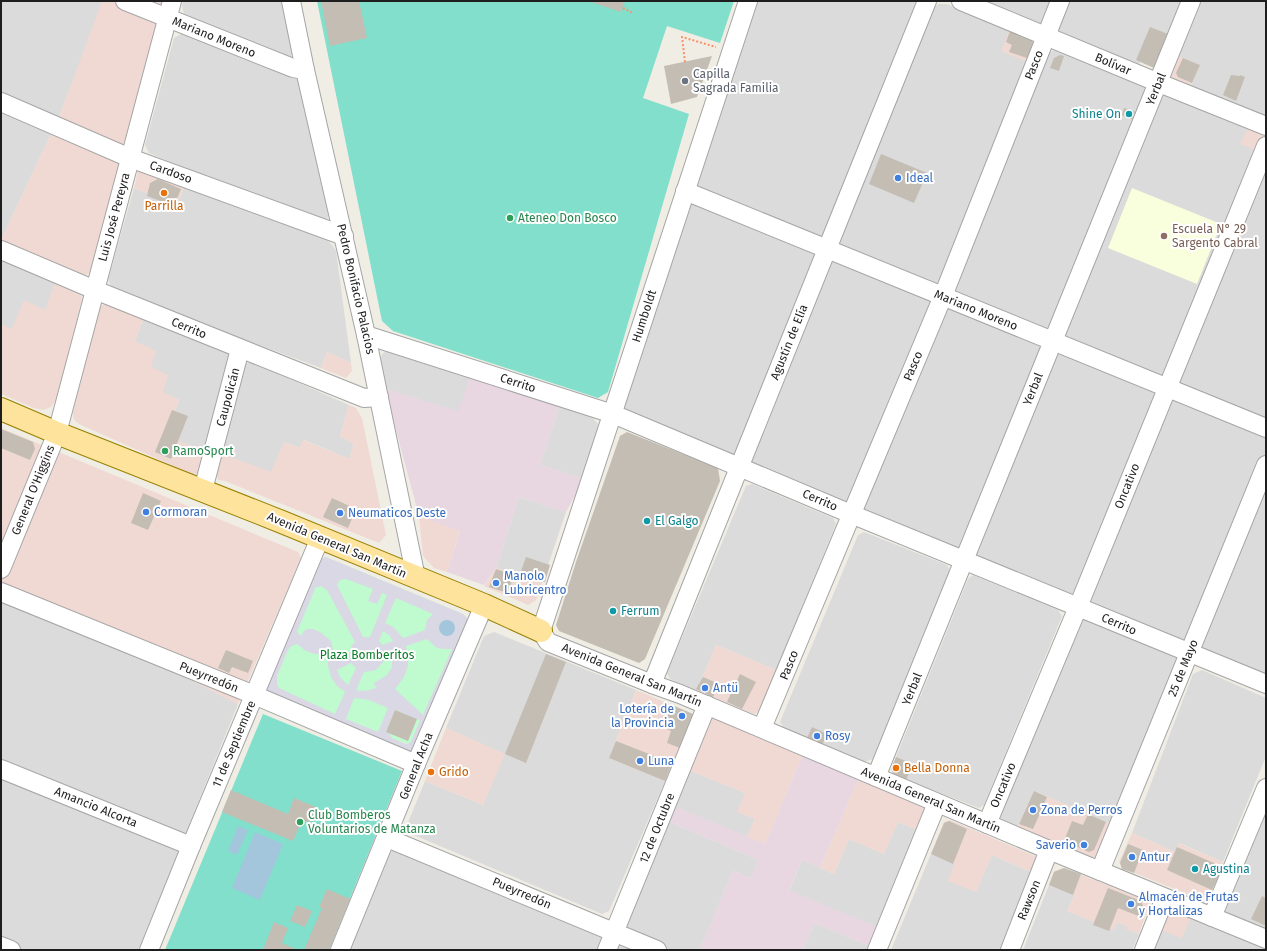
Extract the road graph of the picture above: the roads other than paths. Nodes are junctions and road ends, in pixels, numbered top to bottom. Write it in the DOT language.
graph roads {
  1 [pos="124,1"];
  2 [pos="291,1"];
  3 [pos="748,1"];
  4 [pos="927,1"];
  5 [pos="961,1"];
  6 [pos="1060,1"];
  7 [pos="1191,1"];
  8 [pos="170,10"];
  9 [pos="1045,36"];
  10 [pos="305,70"];
  11 [pos="1159,83"];
  12 [pos="1,102"];
  13 [pos="1266,126"];
  14 [pos="1266,146"];
  15 [pos="130,158"];
  16 [pos="685,191"];
  17 [pos="344,236"];
  18 [pos="827,248"];
  19 [pos="1,250"];
  20 [pos="95,290"];
  21 [pos="942,296"];
  22 [pos="366,335"];
  23 [pos="1052,341"];
  24 [pos="240,349"];
  25 [pos="1167,388"];
  26 [pos="379,397"];
  27 [pos="1,409"];
  28 [pos="613,414"];
  29 [pos="1266,428"];
  30 [pos="57,433"];
  31 [pos="1266,465"];
  32 [pos="739,466"];
  33 [pos="203,490"];
  34 [pos="851,514"];
  35 [pos="320,538"];
  36 [pos="965,560"];
  37 [pos="1,569"];
  38 [pos="416,578"];
  39 [pos="1,592"];
  40 [pos="484,605"];
  41 [pos="1078,607"];
  42 [pos="541,631"];
  43 [pos="1189,653"];
  44 [pos="652,684"];
  45 [pos="1266,684"];
  46 [pos="254,695"];
  47 [pos="707,705"];
  48 [pos="762,728"];
  49 [pos="416,764"];
  50 [pos="1,769"];
  51 [pos="876,777"];
  52 [pos="1266,788"];
  53 [pos="937,803"];
  54 [pos="987,824"];
  55 [pos="387,838"];
  56 [pos="191,846"];
  57 [pos="1049,850"];
  58 [pos="1100,871"];
  59 [pos="1165,898"];
  60 [pos="1212,917"];
  61 [pos="614,932"];
  62 [pos="1266,939"];
  63 [pos="1,946"];
  64 [pos="11,950"];
  65 [pos="149,950"];
  66 [pos="340,950"];
  67 [pos="607,950"];
  68 [pos="657,950"];
  69 [pos="877,950"];
  70 [pos="1010,950"];
  71 [pos="1144,950"];
  1 -- 8 [label="street, Mariano Moreno"];
  2 -- 10 [label="street, Pedro Bonifacio Palacios"];
  3 -- 16 [label="street, Humboldt"];
  4 -- 18 [label="street, Agustín de Elía"];
  5 -- 9 [label="street, Bolívar"];
  6 -- 9 [label="street, Pasco"];
  7 -- 11 [label="street, Yerbal"];
  8 -- 10 [label="street, Mariano Moreno"];
  8 -- 15 [label="street, Luis José Pereyra"];
  9 -- 11 [label="street, Bolívar"];
  9 -- 21 [label="street, Pasco"];
  10 -- 17 [label="street, Pedro Bonifacio Palacios"];
  11 -- 13 [label="street, Bolívar"];
  11 -- 23 [label="street, Yerbal"];
  12 -- 15 [label="street, Cardoso"];
  14 -- 25 [label="street, Oncativo"];
  15 -- 17 [label="street, Cardoso"];
  15 -- 20 [label="street, Luis José Pereyra"];
  16 -- 18 [label="street, Mariano Moreno"];
  16 -- 28 [label="street, Humboldt"];
  17 -- 22 [label="street, Pedro Bonifacio Palacios"];
  18 -- 21 [label="street, Mariano Moreno"];
  18 -- 32 [label="street, Agustín de Elía"];
  19 -- 20 [label="street, Cerrito"];
  20 -- 24 [label="street, Cerrito"];
  20 -- 30 [label="street, Luis José Pereyra"];
  21 -- 23 [label="street, Mariano Moreno"];
  21 -- 34 [label="street, Pasco"];
  22 -- 26 [label="street, Pedro Bonifacio Palacios"];
  22 -- 28 [label="street, Cerrito"];
  23 -- 25 [label="street, Mariano Moreno"];
  23 -- 36 [label="street, Yerbal"];
  24 -- 26 [label="street, Cerrito"];
  24 -- 33 [label="street, Caupolicán"];
  25 -- 29 [label="street, Mariano Moreno"];
  25 -- 41 [label="street, Oncativo"];
  26 -- 38 [label="street, Pedro Bonifacio Palacios"];
  27 -- 30 [label="main road, Avenida General San Martín"];
  28 -- 32 [label="street, Cerrito"];
  28 -- 42 [label="street, Humboldt"];
  30 -- 33 [label="main road, Avenida General San Martín"];
  30 -- 37 [label="street, General O'Higgins"];
  31 -- 43 [label="street, 25 de Mayo"];
  32 -- 34 [label="street, Cerrito"];
  32 -- 44 [label="street, Agustín de Elía"];
  33 -- 35 [label="main road, Avenida General San Martín"];
  34 -- 36 [label="street, Cerrito"];
  34 -- 48 [label="street, Pasco"];
  35 -- 38 [label="main road, Avenida General San Martín"];
  35 -- 46 [label="street, 11 de Septiembre"];
  36 -- 41 [label="street, Cerrito"];
  36 -- 51 [label="street, Yerbal"];
  38 -- 40 [label="main road, Avenida General San Martín"];
  39 -- 46 [label="street, Pueyrredón"];
  40 -- 42 [label="main road, Avenida General San Martín"];
  40 -- 49 [label="street, General Acha"];
  41 -- 43 [label="street, Cerrito"];
  41 -- 54 [label="street, Oncativo"];
  42 -- 44 [label="street, Avenida General San Martín"];
  43 -- 45 [label="street, Cerrito"];
  43 -- 58 [label="street, 25 de Mayo"];
  44 -- 47 [label="street, Avenida General San Martín"];
  46 -- 49 [label="street, Pueyrredón"];
  46 -- 56 [label="street, 11 de Septiembre"];
  47 -- 48 [label="street, Avenida General San Martín"];
  47 -- 61 [label="street, 12 de Octubre"];
  48 -- 51 [label="street, Avenida General San Martín"];
  49 -- 55 [label="street, General Acha"];
  50 -- 56 [label="street, Amancio Alcorta"];
  51 -- 53 [label="street, Avenida General San Martín"];
  52 -- 60 [label="street"];
  53 -- 54 [label="street, Avenida General San Martín"];
  53 -- 69 [label="street"];
  54 -- 57 [label="street, Avenida General San Martín"];
  55 -- 61 [label="street, Pueyrredón"];
  55 -- 66 [label="street, General Acha"];
  56 -- 65 [label="street, 11 de Septiembre"];
  57 -- 58 [label="street, Avenida General San Martín"];
  57 -- 70 [label="street, Rawson"];
  58 -- 59 [label="street, Avenida General San Martín"];
  59 -- 60 [label="street, Avenida General San Martín"];
  59 -- 71 [label="street"];
  60 -- 62 [label="street, Avenida General San Martín"];
  61 -- 67 [label="street, 12 de Octubre"];
  61 -- 68 [label="street, Pueyrredón"];
  63 -- 64 [label="street"];
}
